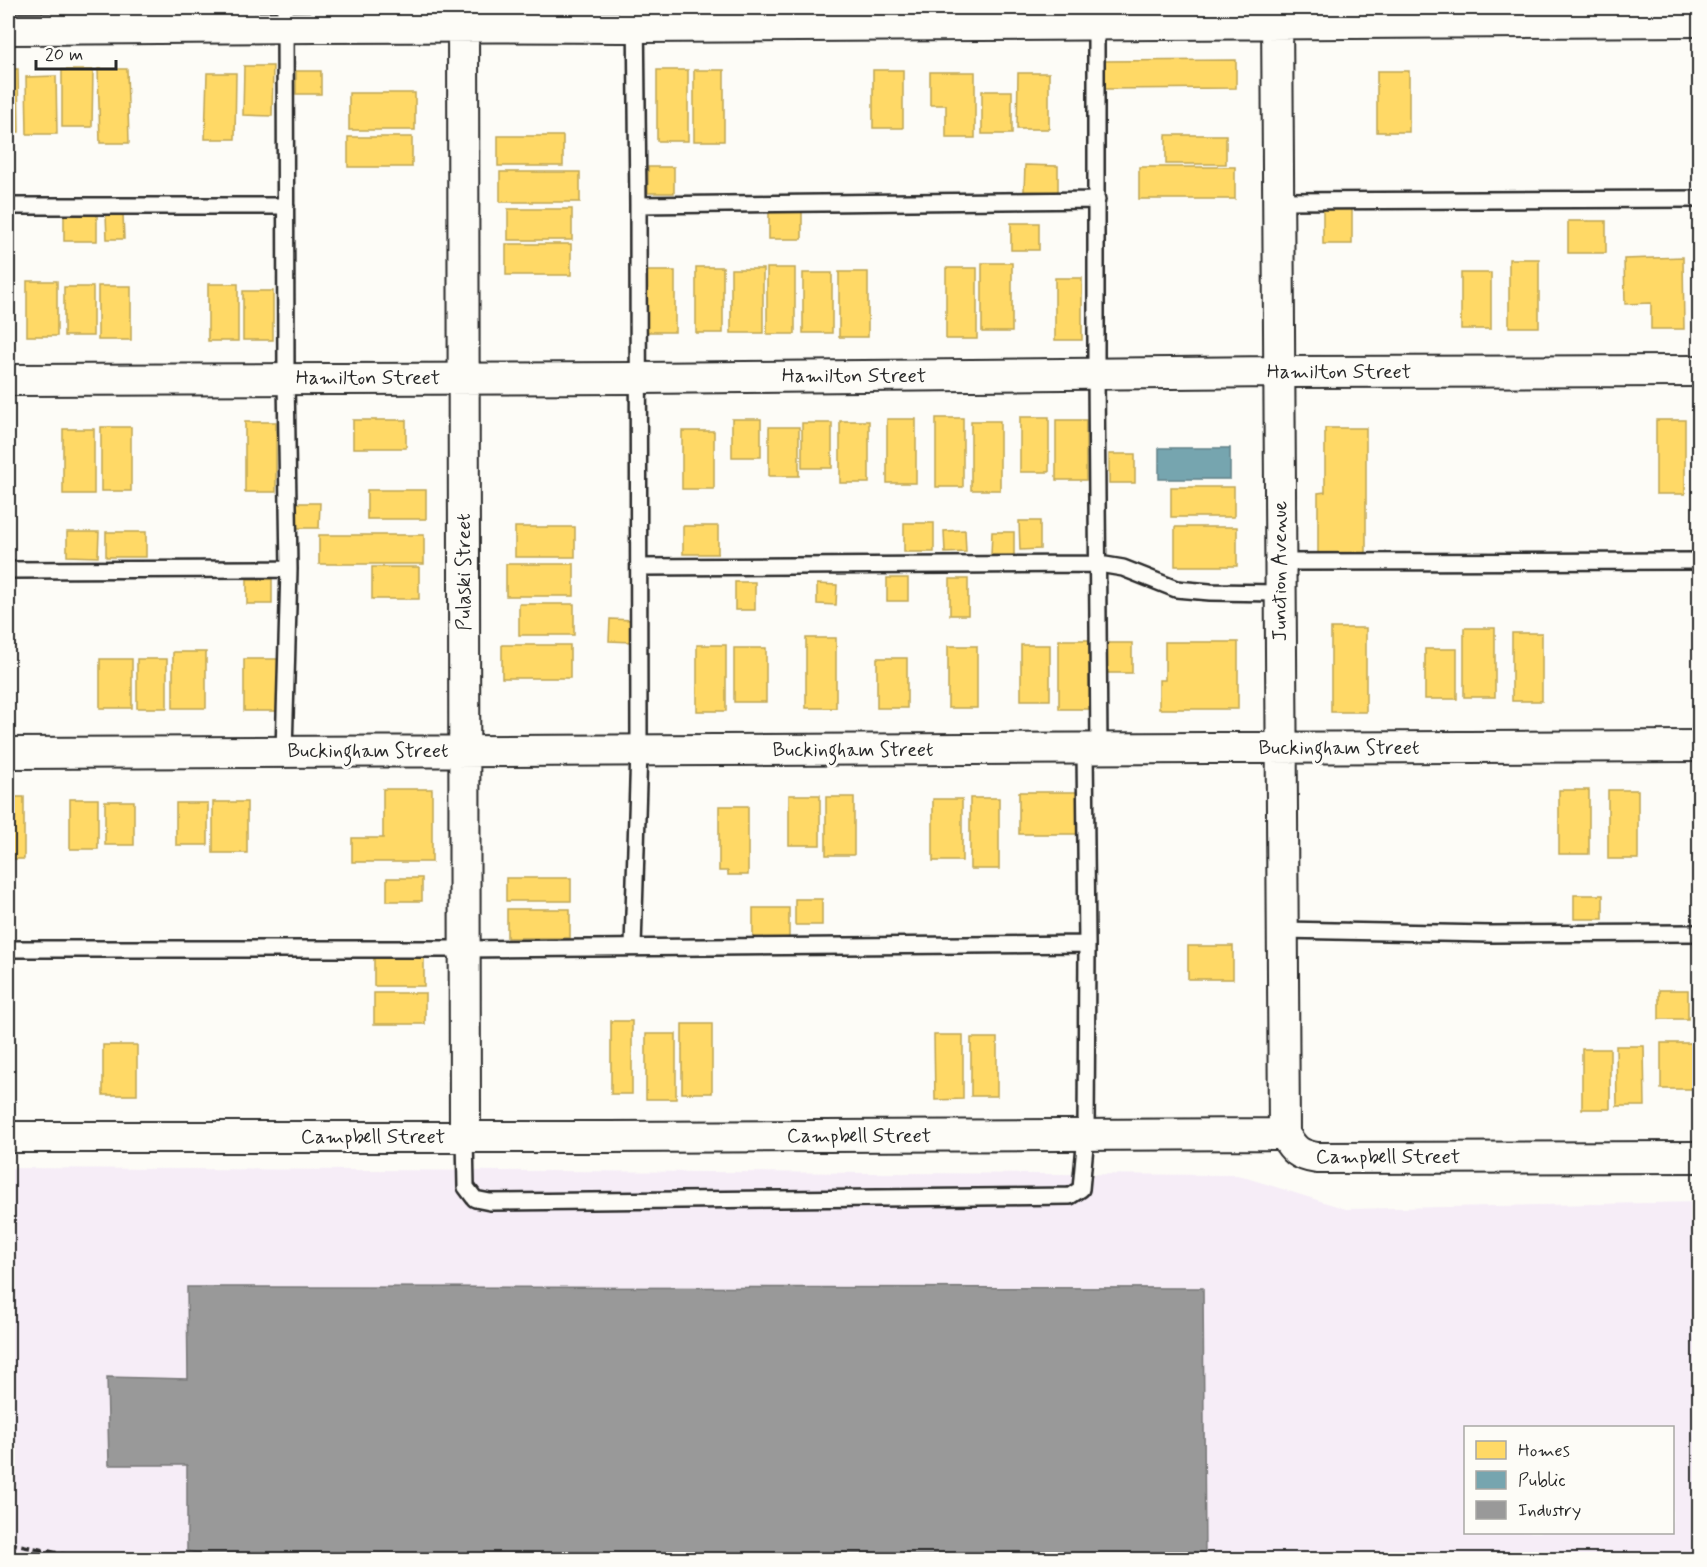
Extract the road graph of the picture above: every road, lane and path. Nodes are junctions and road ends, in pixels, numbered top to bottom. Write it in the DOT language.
graph roads {
  1 [pos="1096,15"];
  2 [pos="1277,15"];
  3 [pos="463,16"];
  4 [pos="636,17"];
  5 [pos="285,18"];
  6 [pos="1700,21"];
  7 [pos="8,29"];
  8 [pos="1700,199"];
  9 [pos="1097,200"];
  10 [pos="1278,201"];
  11 [pos="638,205"];
  12 [pos="8,206"];
  13 [pos="286,206"];
  14 [pos="1700,371"];
  15 [pos="1279,372"];
  16 [pos="1096,375"];
  17 [pos="464,378"];
  18 [pos="638,378"];
  19 [pos="286,379"];
  20 [pos="8,380"];
  21 [pos="1700,561"];
  22 [pos="1280,562"];
  23 [pos="1099,564"];
  24 [pos="639,567"];
  25 [pos="289,569"];
  26 [pos="8,570"];
  27 [pos="1280,593"];
  28 [pos="1700,746"];
  29 [pos="1281,748"];
  30 [pos="1092,749"];
  31 [pos="639,750"];
  32 [pos="463,751"];
  33 [pos="285,752"];
  34 [pos="8,753"];
  35 [pos="1282,930"];
  36 [pos="1700,933"];
  37 [pos="1087,944"];
  38 [pos="633,947"];
  39 [pos="8,949"];
  40 [pos="464,949"];
  41 [pos="1284,1134"];
  42 [pos="1086,1135"];
  43 [pos="8,1137"];
  44 [pos="465,1137"];
  45 [pos="1700,1156"];
  1 -- 2 [label="street"];
  1 -- 4 [label="street"];
  1 -- 9 [label="lane"];
  2 -- 6 [label="street"];
  2 -- 10 [label="street, Junction Avenue"];
  3 -- 4 [label="street"];
  3 -- 5 [label="street"];
  3 -- 17 [label="street, Pulaski Street"];
  4 -- 11 [label="lane"];
  5 -- 7 [label="street"];
  5 -- 13 [label="lane"];
  8 -- 10 [label="lane"];
  9 -- 11 [label="lane"];
  9 -- 16 [label="lane"];
  10 -- 15 [label="street, Junction Avenue"];
  11 -- 18 [label="lane"];
  12 -- 13 [label="lane"];
  13 -- 19 [label="lane"];
  14 -- 15 [label="street, Hamilton Street"];
  15 -- 16 [label="street, Hamilton Street"];
  15 -- 22 [label="street, Junction Avenue"];
  16 -- 18 [label="street, Hamilton Street"];
  16 -- 23 [label="lane"];
  17 -- 18 [label="street, Hamilton Street"];
  17 -- 19 [label="street, Hamilton Street"];
  17 -- 32 [label="street, Pulaski Street"];
  18 -- 24 [label="lane"];
  19 -- 20 [label="street, Hamilton Street"];
  19 -- 25 [label="lane"];
  21 -- 22 [label="lane"];
  22 -- 27 [label="street, Junction Avenue"];
  23 -- 24 [label="lane"];
  23 -- 27 [label="lane"];
  23 -- 30 [label="lane"];
  24 -- 31 [label="lane"];
  25 -- 26 [label="lane"];
  25 -- 33 [label="lane"];
  27 -- 29 [label="street, Junction Avenue"];
  28 -- 29 [label="street, Buckingham Street"];
  29 -- 30 [label="street, Buckingham Street"];
  29 -- 35 [label="street, Junction Avenue"];
  30 -- 31 [label="street, Buckingham Street"];
  30 -- 37 [label="lane"];
  31 -- 32 [label="street, Buckingham Street"];
  31 -- 38 [label="lane"];
  32 -- 33 [label="street, Buckingham Street"];
  32 -- 40 [label="street, Pulaski Street"];
  33 -- 34 [label="street, Buckingham Street"];
  35 -- 36 [label="lane"];
  35 -- 41 [label="street, Junction Avenue"];
  37 -- 38 [label="lane"];
  37 -- 42 [label="lane"];
  38 -- 40 [label="lane"];
  39 -- 40 [label="lane"];
  40 -- 44 [label="street, Pulaski Street"];
  41 -- 42 [label="street, Campbell Street"];
  41 -- 45 [label="street, Campbell Street"];
  42 -- 44 [label="street, Campbell Street"];
  42 -- 44 [label="lane"];
  43 -- 44 [label="street, Campbell Street"];
}
